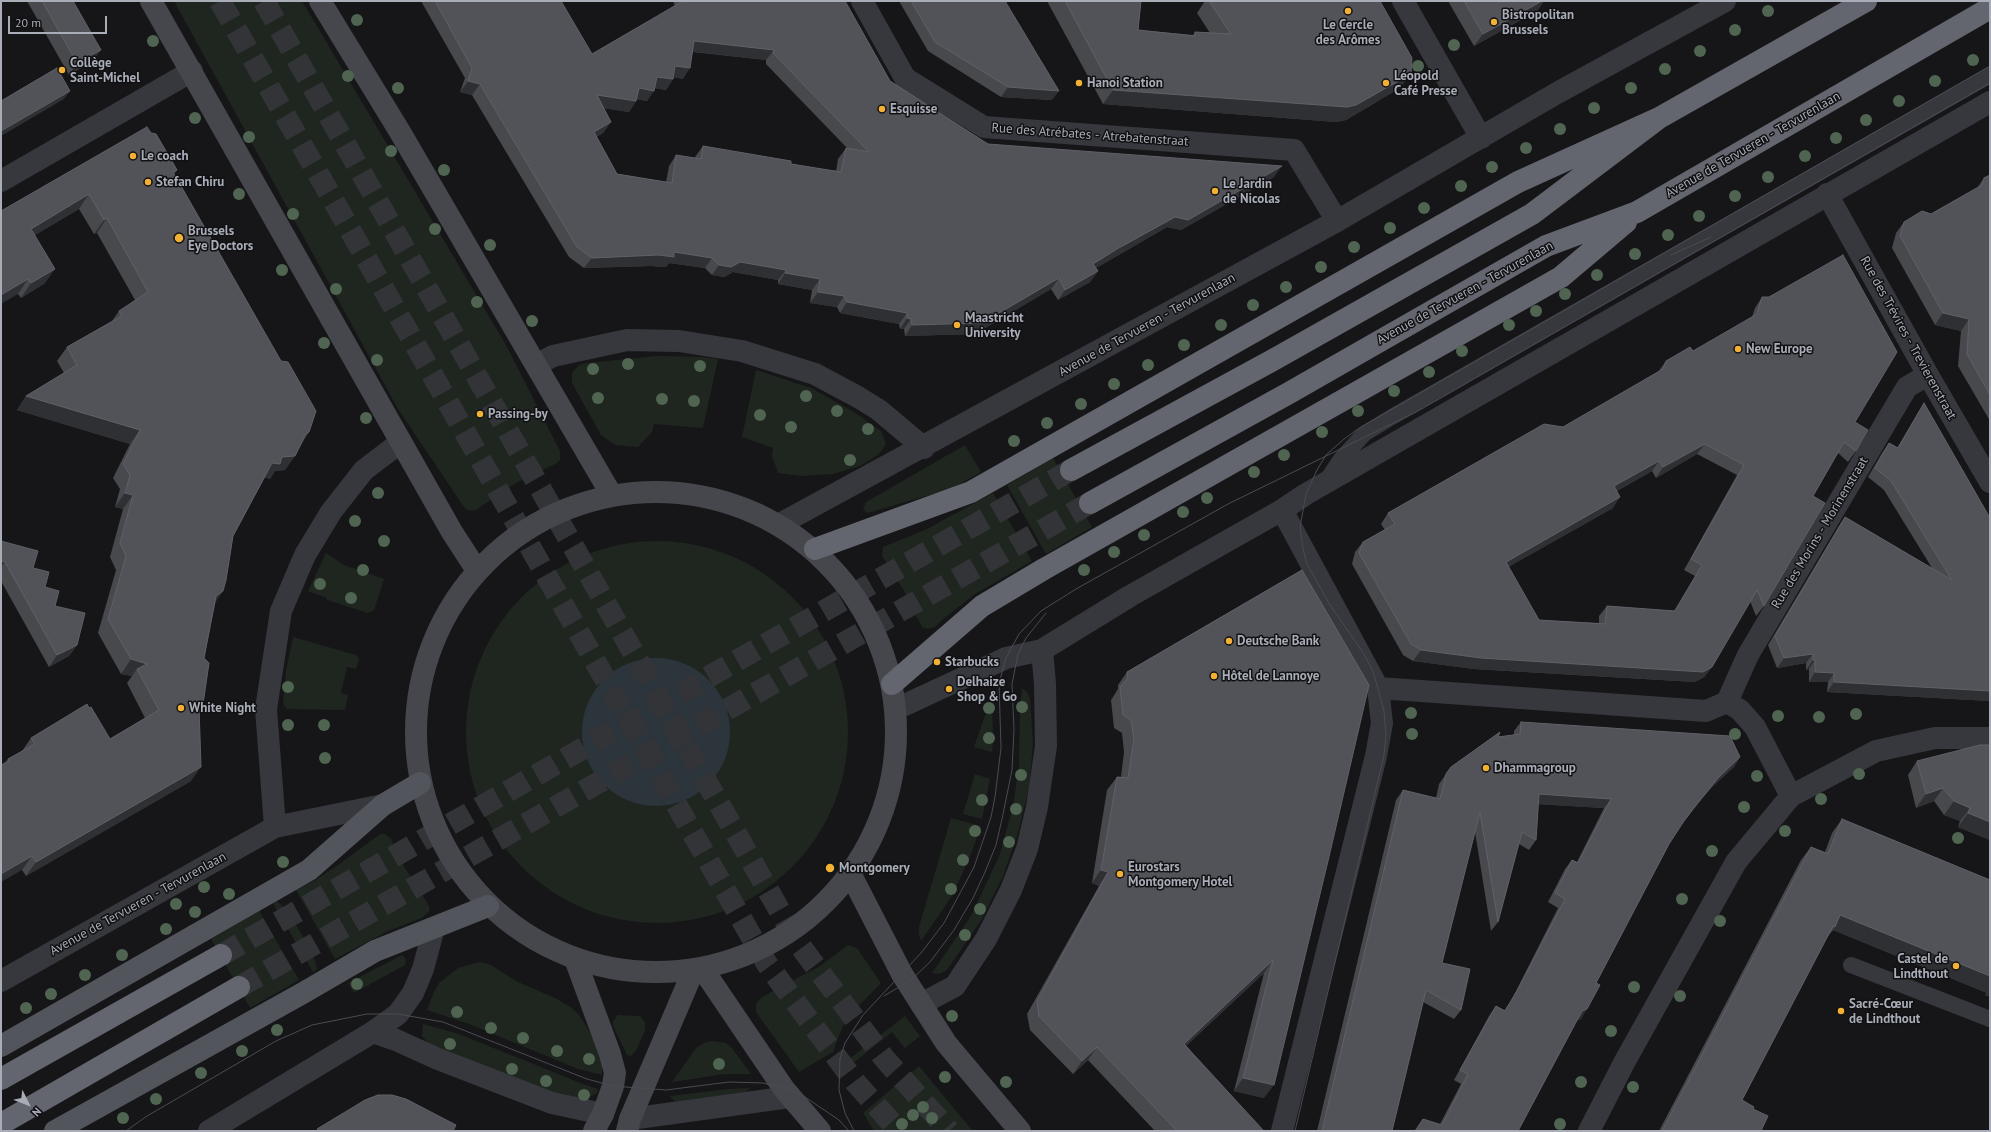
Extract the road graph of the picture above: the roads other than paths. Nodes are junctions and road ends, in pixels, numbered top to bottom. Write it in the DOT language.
graph roads {
  1 [pos="151,1"];
  2 [pos="320,1"];
  3 [pos="862,1"];
  4 [pos="1403,1"];
  5 [pos="1866,1"];
  6 [pos="1718,3"];
  7 [pos="1990,8"];
  8 [pos="192,71"];
  9 [pos="1990,75"];
  10 [pos="1990,102"];
  11 [pos="1659,118"];
  12 [pos="1482,138"];
  13 [pos="1,181"];
  14 [pos="1827,194"];
  15 [pos="1637,212"];
  16 [pos="1337,221"];
  17 [pos="536,365"];
  18 [pos="1928,375"];
  19 [pos="402,442"];
  20 [pos="924,448"];
  21 [pos="1071,470"];
  22 [pos="1990,482"];
  23 [pos="1325,483"];
  24 [pos="611,494"];
  25 [pos="1090,503"];
  26 [pos="1282,510"];
  27 [pos="780,524"];
  28 [pos="815,549"];
  29 [pos="476,569"];
  30 [pos="1042,650"];
  31 [pos="892,684"];
  32 [pos="1378,688"];
  33 [pos="1727,702"];
  34 [pos="896,709"];
  35 [pos="1990,738"];
  36 [pos="420,783"];
  37 [pos="1791,796"];
  38 [pos="383,805"];
  39 [pos="275,827"];
  40 [pos="851,875"];
  41 [pos="488,906"];
  42 [pos="434,928"];
  43 [pos="221,955"];
  44 [pos="574,960"];
  45 [pos="1851,965"];
  46 [pos="698,968"];
  47 [pos="1,981"];
  48 [pos="239,987"];
  49 [pos="921,1004"];
  50 [pos="1990,1019"];
  51 [pos="373,1032"];
  52 [pos="1,1046"];
  53 [pos="1,1079"];
  54 [pos="790,1097"];
  55 [pos="598,1123"];
  56 [pos="1,1124"];
  57 [pos="629,1125"];
  58 [pos="55,1131"];
  59 [pos="209,1131"];
  60 [pos="820,1131"];
  61 [pos="1020,1131"];
  62 [pos="1282,1131"];
  63 [pos="1589,1131"];
  1 -- 8 [label="main road"];
  2 -- 17 [label="main road"];
  3 -- 16 [label="street, Rue des Atrébates - Atrebatenstraat"];
  4 -- 12 [label="street"];
  5 -- 11 [label="highway"];
  6 -- 12 [label="street, Avenue de Tervueren - Tervurenlaan"];
  7 -- 15 [label="highway, Avenue de Tervueren - Tervurenlaan"];
  8 -- 13 [label="street"];
  8 -- 19 [label="main road"];
  9 -- 23 [label="lane"];
  10 -- 14 [label="street"];
  11 -- 21 [label="highway"];
  11 -- 28 [label="highway"];
  12 -- 16 [label="street, Avenue de Tervueren - Tervurenlaan"];
  14 -- 18 [label="street, Rue des Trévires - Trevierenstraat"];
  14 -- 23 [label="street"];
  15 -- 25 [label="highway, Avenue de Tervueren - Tervurenlaan"];
  15 -- 31 [label="highway"];
  16 -- 20 [label="street, Avenue de Tervueren - Tervurenlaan"];
  17 -- 20 [label="street"];
  17 -- 24 [label="main road"];
  18 -- 22 [label="street, Rue des Trévires - Trevierenstraat"];
  18 -- 33 [label="street, Rue des Morins - Morinenstraat"];
  19 -- 29 [label="main road"];
  19 -- 39 [label="street"];
  20 -- 27 [label="street, Avenue de Tervueren - Tervurenlaan"];
  23 -- 26 [label="street"];
  24 -- 27 [label="main road"];
  24 -- 29 [label="main road"];
  26 -- 30 [label="street"];
  26 -- 32 [label="street"];
  27 -- 28 [label="main road"];
  28 -- 31 [label="main road"];
  29 -- 36 [label="main road"];
  30 -- 34 [label="street"];
  30 -- 49 [label="street"];
  31 -- 34 [label="main road"];
  32 -- 33 [label="street"];
  32 -- 62 [label="street"];
  33 -- 37 [label="street"];
  34 -- 40 [label="main road"];
  35 -- 37 [label="street"];
  36 -- 38 [label="main road"];
  36 -- 41 [label="main road"];
  37 -- 63 [label="street"];
  38 -- 39 [label="street, Avenue de Tervueren - Tervurenlaan"];
  38 -- 52 [label="main road"];
  39 -- 47 [label="street, Avenue de Tervueren - Tervurenlaan"];
  40 -- 46 [label="main road"];
  40 -- 49 [label="main road"];
  41 -- 42 [label="main road"];
  41 -- 44 [label="main road"];
  42 -- 51 [label="street"];
  42 -- 58 [label="main road"];
  43 -- 53 [label="highway"];
  44 -- 46 [label="main road"];
  44 -- 55 [label="main road"];
  45 -- 50 [label="lane"];
  46 -- 54 [label="main road"];
  46 -- 57 [label="main road"];
  48 -- 56 [label="highway"];
  49 -- 61 [label="main road"];
  51 -- 55 [label="street"];
  51 -- 59 [label="street"];
  54 -- 57 [label="street"];
  54 -- 60 [label="main road"];
}
